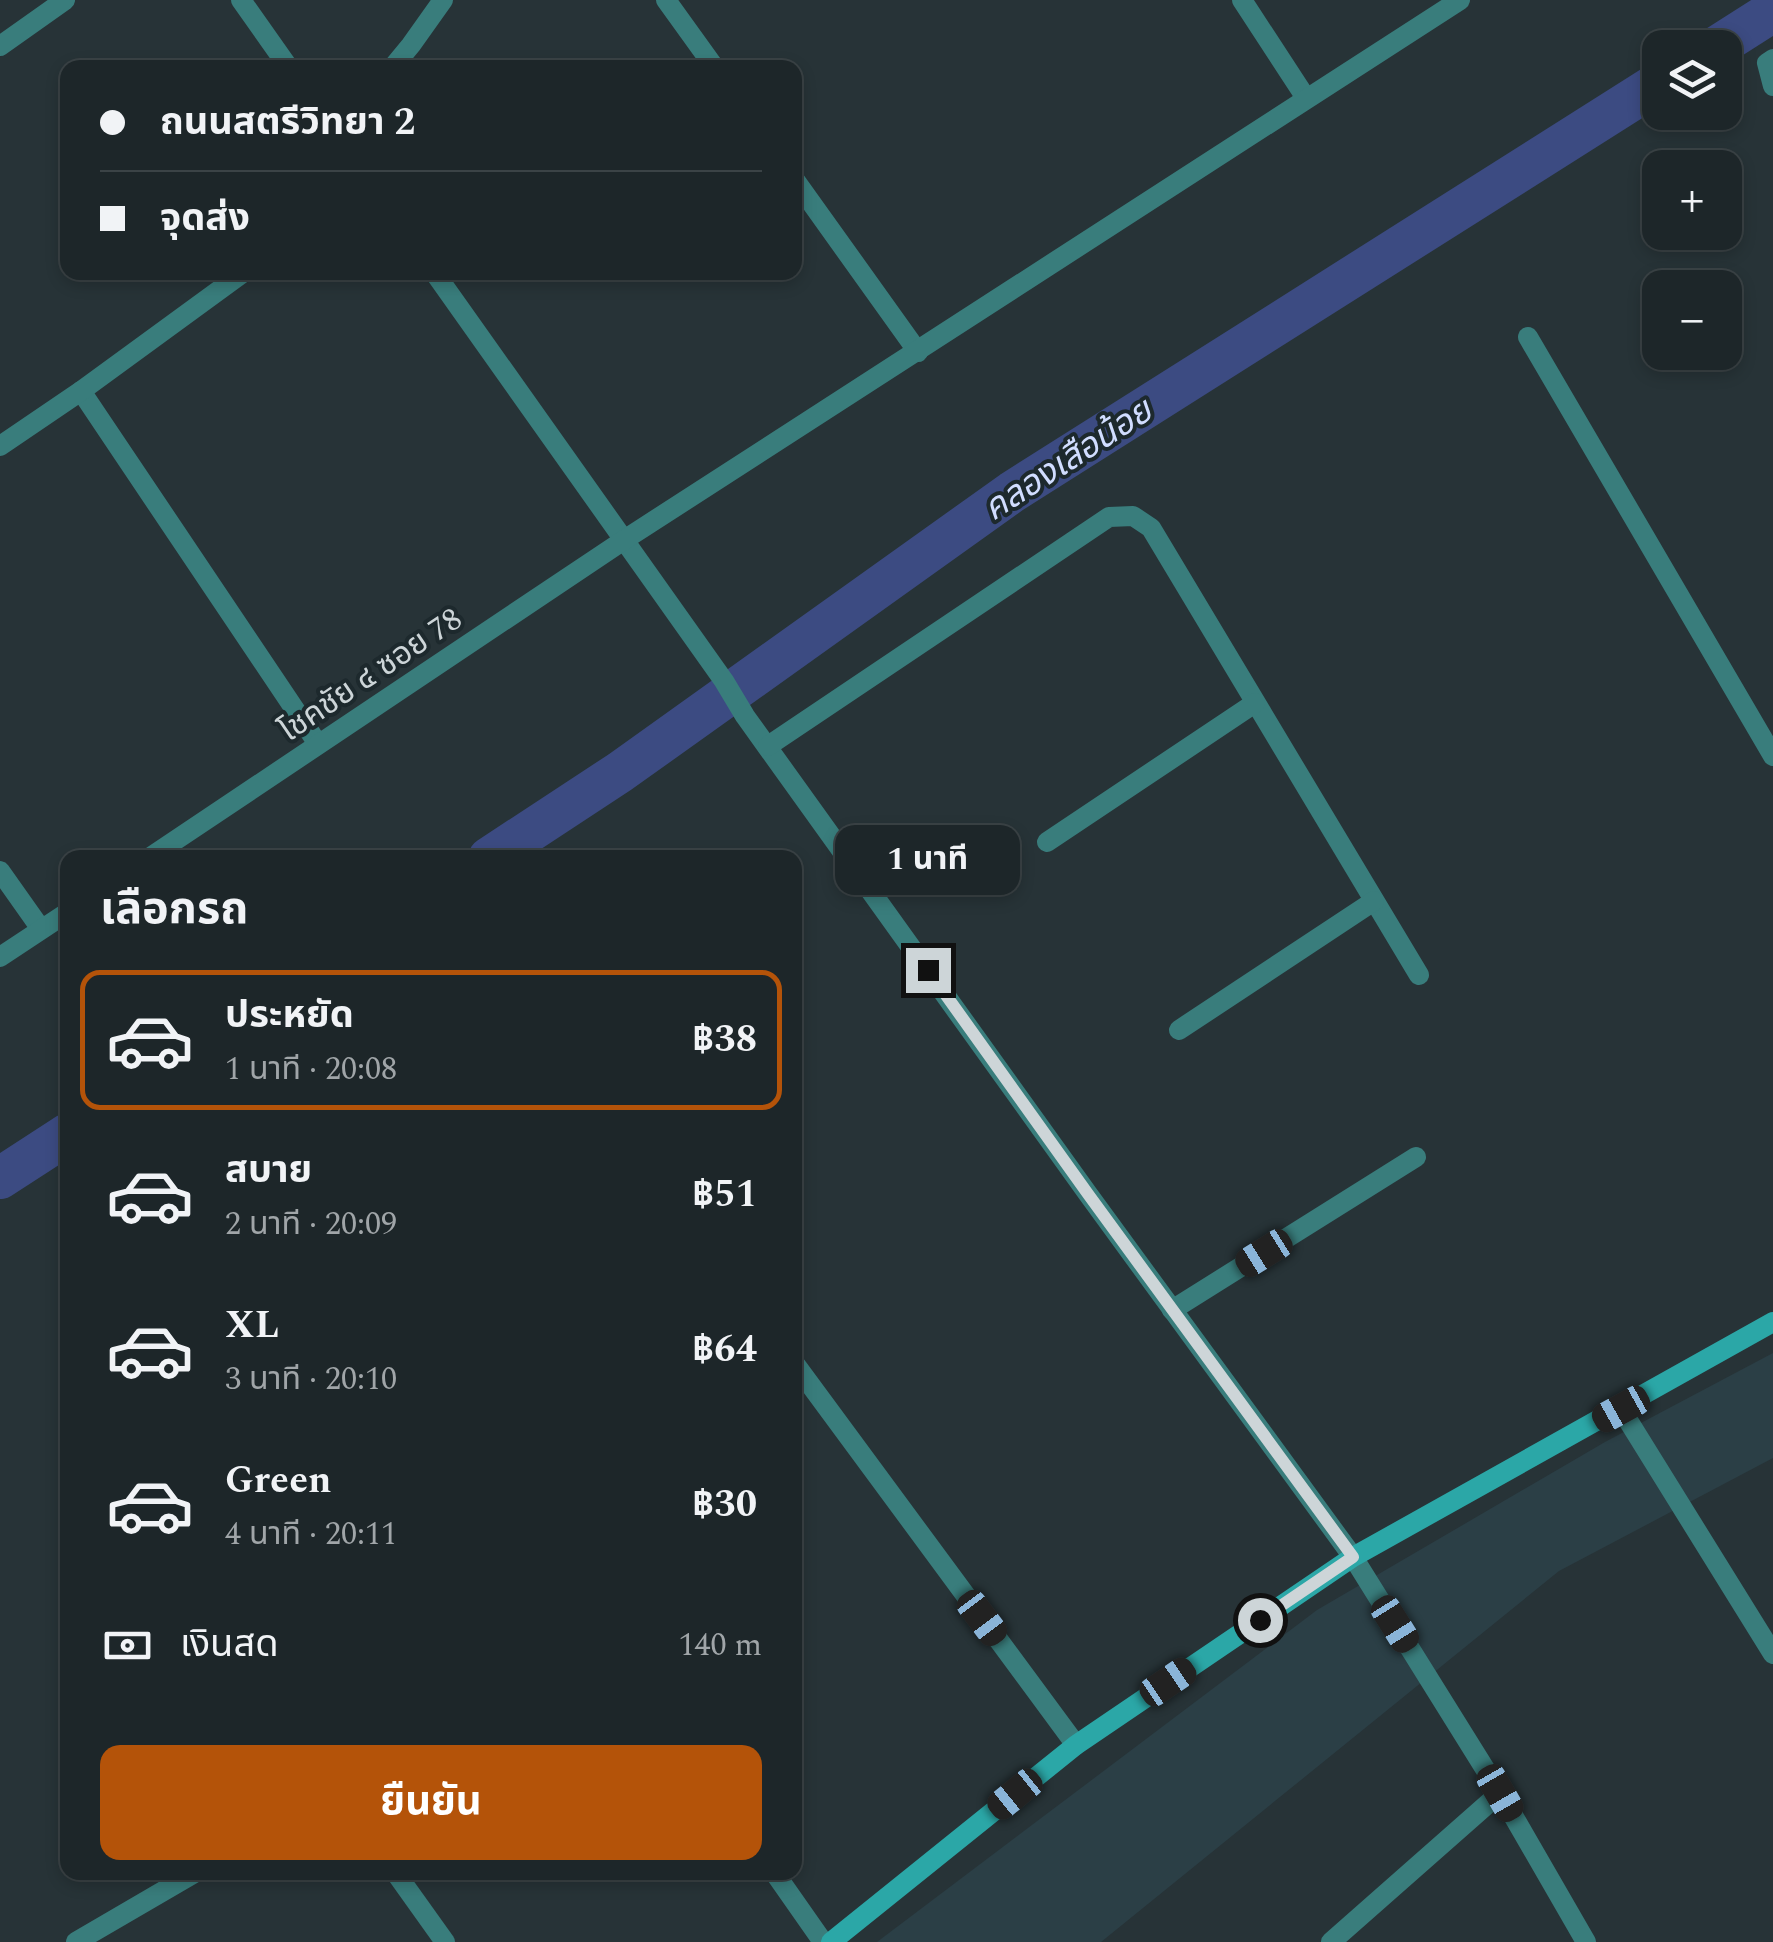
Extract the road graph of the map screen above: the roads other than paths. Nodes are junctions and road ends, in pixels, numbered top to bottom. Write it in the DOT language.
graph roads {
  1 [pos="65,0"];
  2 [pos="240,0"];
  3 [pos="443,0"];
  4 [pos="666,0"];
  5 [pos="1242,0"];
  6 [pos="1460,0"];
  7 [pos="0,46"];
  8 [pos="1773,59"];
  9 [pos="282,60"];
  10 [pos="399,60"];
  11 [pos="708,60"];
  12 [pos="1773,86"];
  13 [pos="1306,98"];
  14 [pos="802,190"];
  15 [pos="233,280"];
  16 [pos="440,280"];
  17 [pos="1528,337"];
  18 [pos="918,352"];
  19 [pos="81,391"];
  20 [pos="0,446"];
  21 [pos="624,540"];
  22 [pos="1256,703"];
  23 [pos="318,744"];
  24 [pos="768,746"];
  25 [pos="1773,756"];
  26 [pos="1047,842"];
  27 [pos="160,850"];
  28 [pos="0,871"];
  29 [pos="1374,901"];
  30 [pos="60,917"];
  31 [pos="41,929"];
  32 [pos="0,956"];
  33 [pos="1419,975"];
  34 [pos="1178,1030"];
  35 [pos="1416,1157"];
  36 [pos="1172,1310"];
  37 [pos="1773,1322"];
  38 [pos="802,1374"];
  39 [pos="1621,1409"];
  40 [pos="1353,1557"];
  41 [pos="1773,1654"];
  42 [pos="1076,1746"];
  43 [pos="1500,1793"];
  44 [pos="182,1880"];
  45 [pos="400,1880"];
  46 [pos="780,1880"];
  47 [pos="76,1942"];
  48 [pos="445,1942"];
  49 [pos="823,1942"];
  50 [pos="832,1942"];
  51 [pos="1332,1942"];
  52 [pos="1586,1942"];
  1 -- 7 [label="street"];
  2 -- 9 [label="street"];
  3 -- 10 [label="street"];
  4 -- 11 [label="street"];
  5 -- 13 [label="street"];
  6 -- 13 [label="street, โชคชัย ๔ ซอย 78"];
  8 -- 12 [label="street"];
  13 -- 18 [label="street, โชคชัย ๔ ซอย 78"];
  14 -- 18 [label="street"];
  15 -- 19 [label="street"];
  16 -- 21 [label="street"];
  17 -- 25 [label="street"];
  18 -- 21 [label="street, โชคชัย ๔ ซอย 78"];
  19 -- 20 [label="street"];
  19 -- 23 [label="street"];
  21 -- 23 [label="street, โชคชัย ๔ ซอย 78"];
  21 -- 24 [label="street"];
  22 -- 24 [label="street"];
  22 -- 26 [label="street"];
  22 -- 29 [label="street"];
  23 -- 27 [label="street, โชคชัย ๔ ซอย 78"];
  24 -- 36 [label="street"];
  28 -- 31 [label="street"];
  29 -- 33 [label="street"];
  29 -- 34 [label="street"];
  30 -- 31 [label="street"];
  31 -- 32 [label="street"];
  35 -- 36 [label="street"];
  36 -- 40 [label="street"];
  37 -- 39 [label="street"];
  38 -- 42 [label="street"];
  39 -- 40 [label="street"];
  39 -- 41 [label="street"];
  40 -- 42 [label="street"];
  40 -- 43 [label="street"];
  42 -- 50 [label="street"];
  43 -- 51 [label="street"];
  43 -- 52 [label="street"];
  44 -- 47 [label="street"];
  45 -- 48 [label="street"];
  46 -- 49 [label="street"];
}
